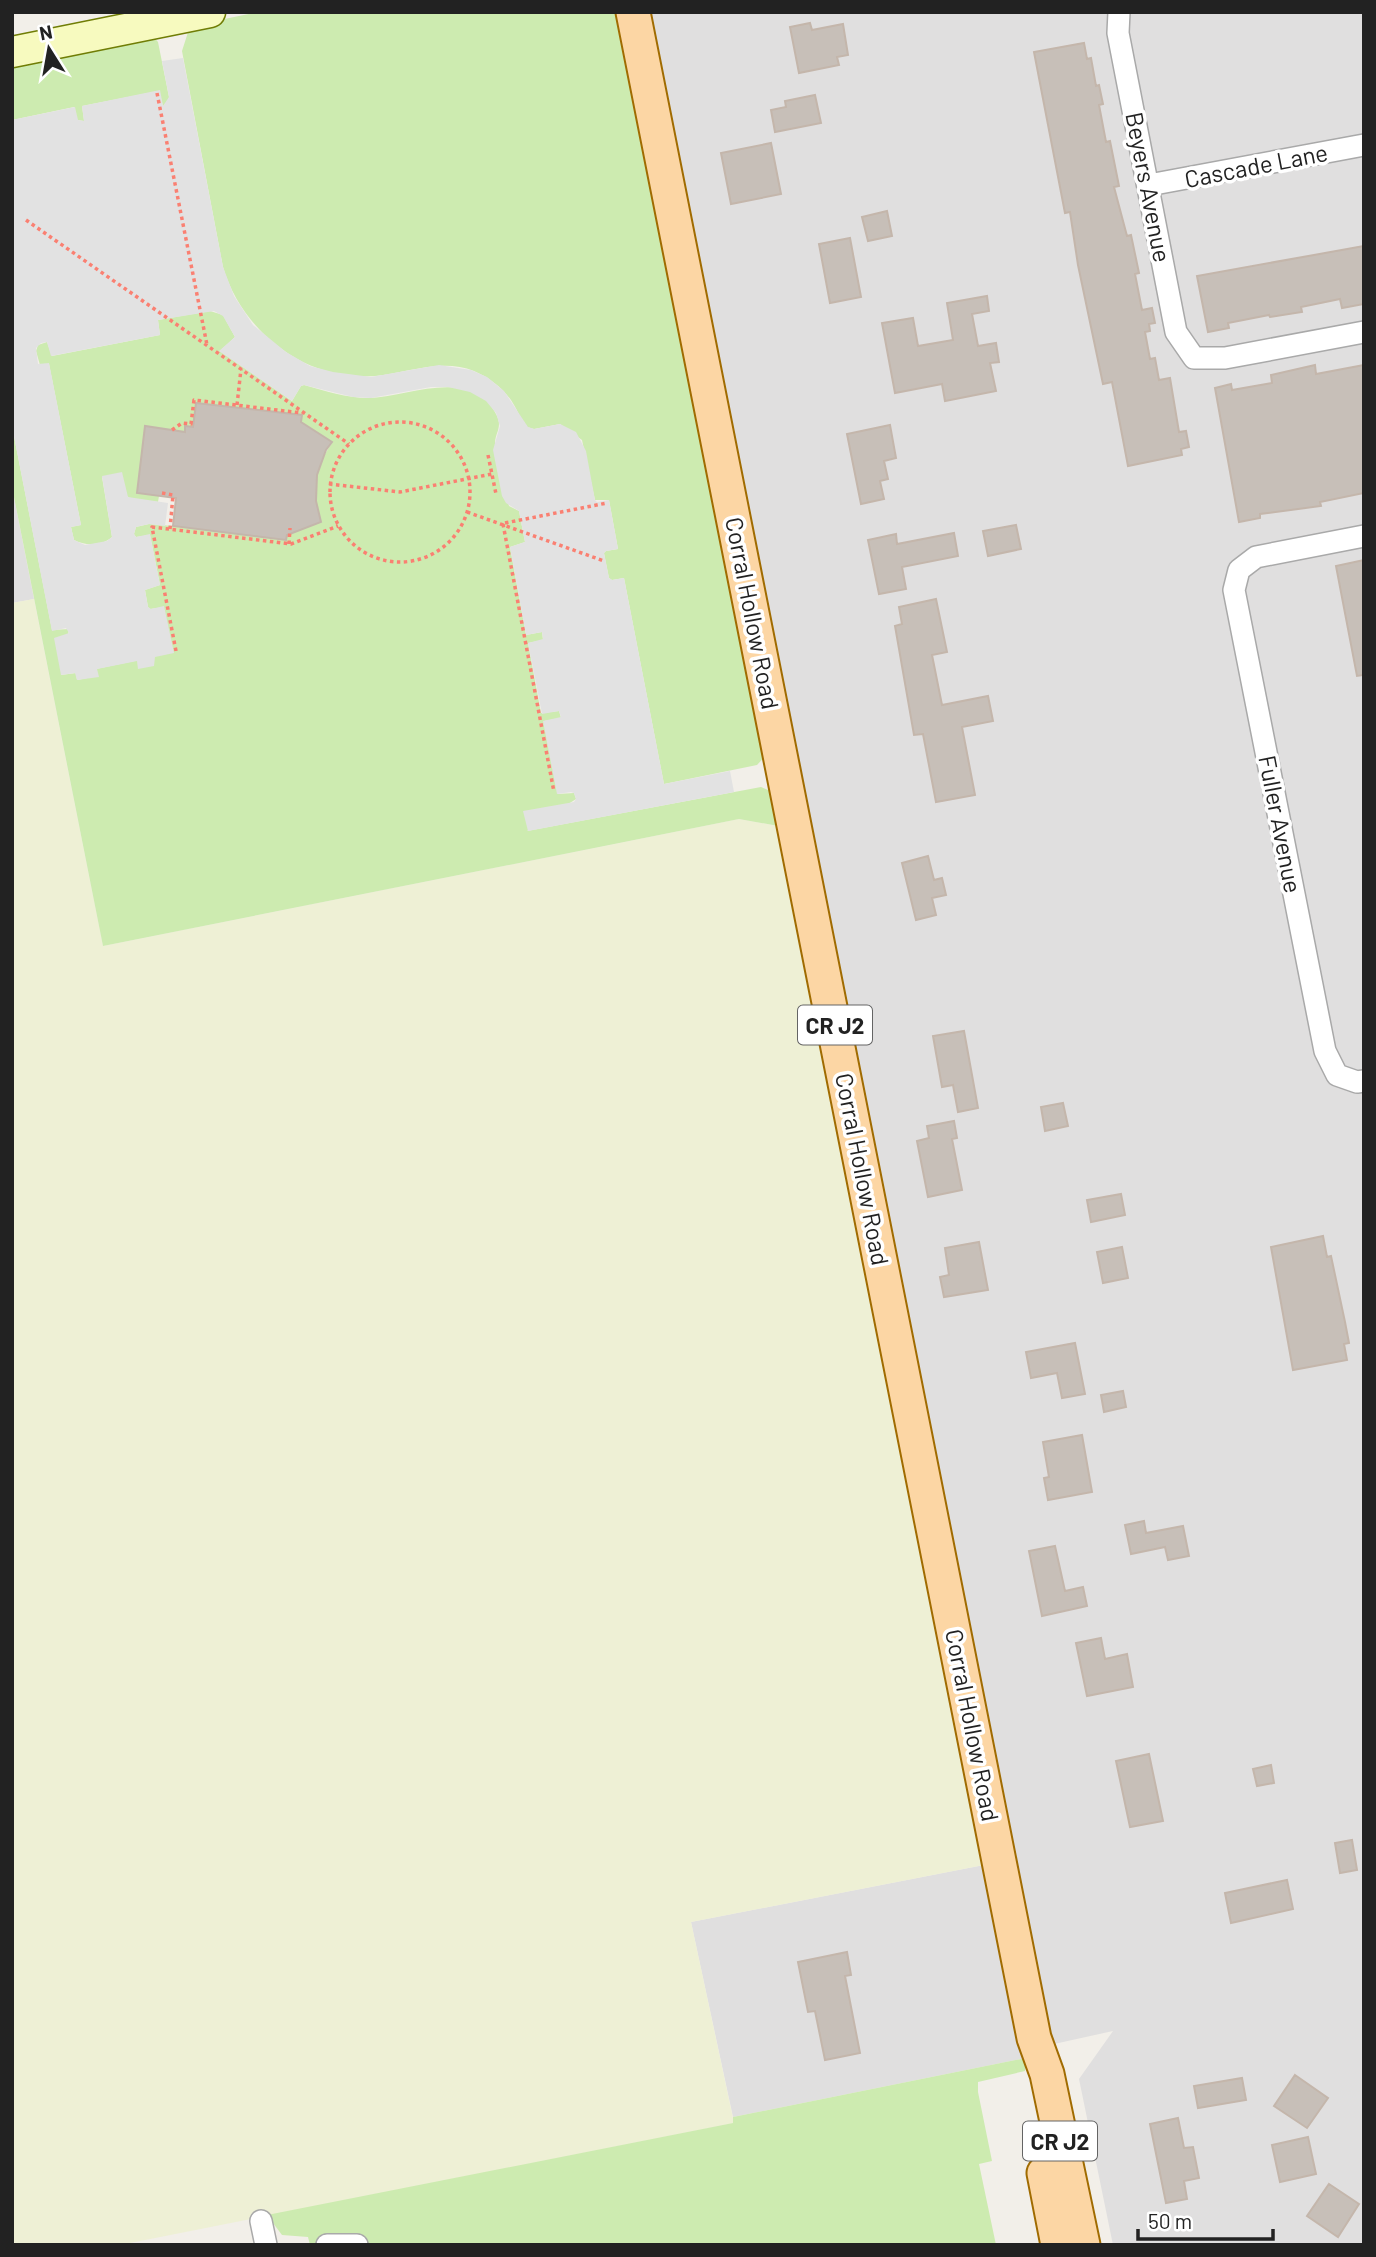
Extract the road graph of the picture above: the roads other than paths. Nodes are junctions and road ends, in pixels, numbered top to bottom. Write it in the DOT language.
graph roads {
  1 [pos="210,12"];
  2 [pos="634,12"];
  3 [pos="1119,12"];
  4 [pos="12,52"];
  5 [pos="1364,145"];
  6 [pos="1149,185"];
  7 [pos="1364,332"];
  8 [pos="1364,537"];
  9 [pos="1364,1081"];
  10 [pos="1034,2038"];
  11 [pos="261,2221"];
  12 [pos="265,2245"];
  13 [pos="327,2245"];
  14 [pos="358,2245"];
  15 [pos="1058,2245"];
  16 [pos="1083,2245"];
  1 -- 4 [label="main road"];
  2 -- 10 [label="main road, Corral Hollow Road / CR J2"];
  3 -- 6 [label="street, Beyers Avenue"];
  5 -- 6 [label="street, Cascade Lane"];
  6 -- 7 [label="street, Beyers Avenue"];
  8 -- 9 [label="street, Fuller Avenue"];
  10 -- 15 [label="main road, Corral Hollow Road"];
  10 -- 16 [label="main road, Corral Hollow Road / CR J2"];
  11 -- 12 [label="street"];
  13 -- 14 [label="street"];
}
